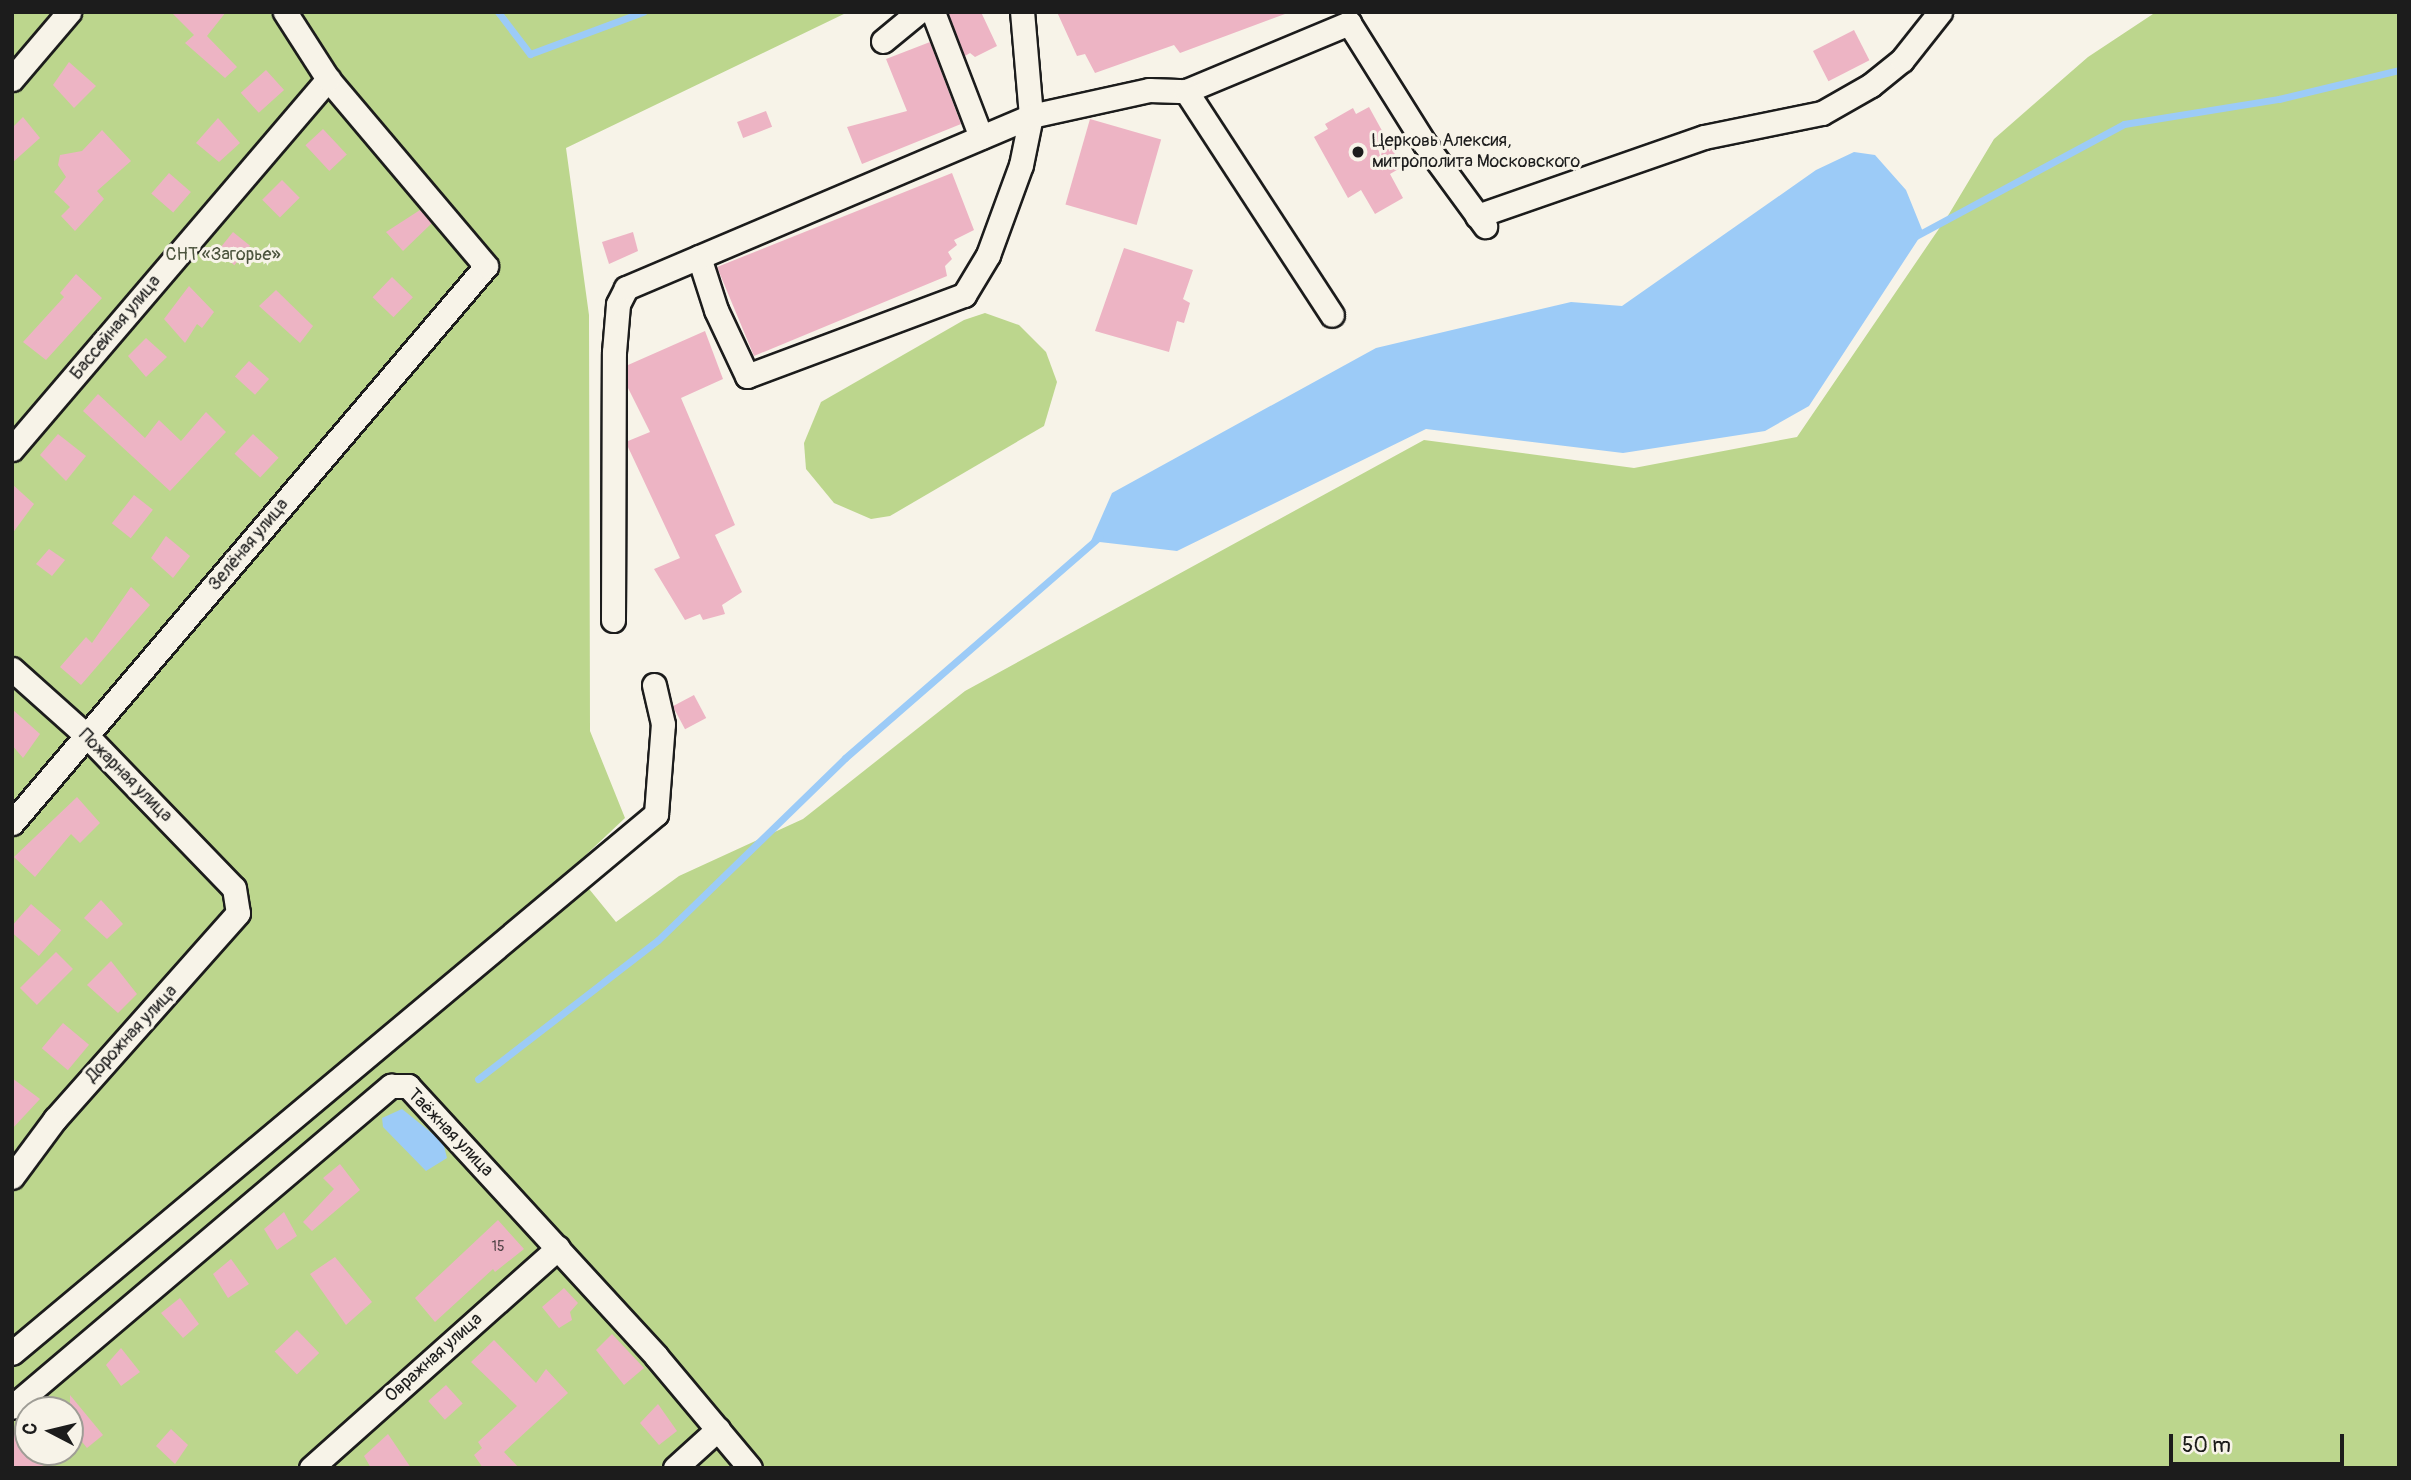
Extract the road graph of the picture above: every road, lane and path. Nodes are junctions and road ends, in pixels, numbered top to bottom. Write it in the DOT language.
graph roads {
  1 [pos="69,12"];
  2 [pos="285,12"];
  3 [pos="918,12"];
  4 [pos="933,12"];
  5 [pos="1022,12"];
  6 [pos="1940,12"];
  7 [pos="1351,18"];
  8 [pos="883,41"];
  9 [pos="12,79"];
  10 [pos="328,79"];
  11 [pos="1186,91"];
  12 [pos="1031,116"];
  13 [pos="981,137"];
  14 [pos="699,257"];
  15 [pos="1332,315"];
  16 [pos="12,449"];
  17 [pos="613,620"];
  18 [pos="12,669"];
  19 [pos="654,685"];
  20 [pos="87,736"];
  21 [pos="12,823"];
  22 [pos="234,888"];
  23 [pos="12,1177"];
  24 [pos="558,1248"];
  25 [pos="12,1353"];
  26 [pos="12,1407"];
  27 [pos="718,1429"];
  28 [pos="311,1468"];
  29 [pos="675,1468"];
  30 [pos="750,1468"];
  1 -- 9 [label="street"];
  2 -- 10 [label="street"];
  3 -- 8 [label="street"];
  4 -- 13 [label="street"];
  5 -- 12 [label="street"];
  6 -- 7 [label="street"];
  7 -- 11 [label="street"];
  10 -- 16 [label="street, Бассейная улица"];
  10 -- 20 [label="street, Зелёная улица"];
  11 -- 12 [label="street"];
  11 -- 15 [label="street"];
  12 -- 13 [label="street"];
  12 -- 14 [label="street"];
  13 -- 14 [label="street"];
  14 -- 17 [label="street"];
  18 -- 20 [label="street, Пожарная улица"];
  19 -- 25 [label="street"];
  20 -- 21 [label="street, Зелёная улица"];
  20 -- 22 [label="street, Пожарная улица"];
  22 -- 23 [label="street, Дорожная улица"];
  24 -- 26 [label="street, Таёжная улица"];
  24 -- 27 [label="street, Таёжная улица"];
  24 -- 28 [label="street, Овражная улица"];
  27 -- 29 [label="street"];
  27 -- 30 [label="street, Таёжная улица"];
}
